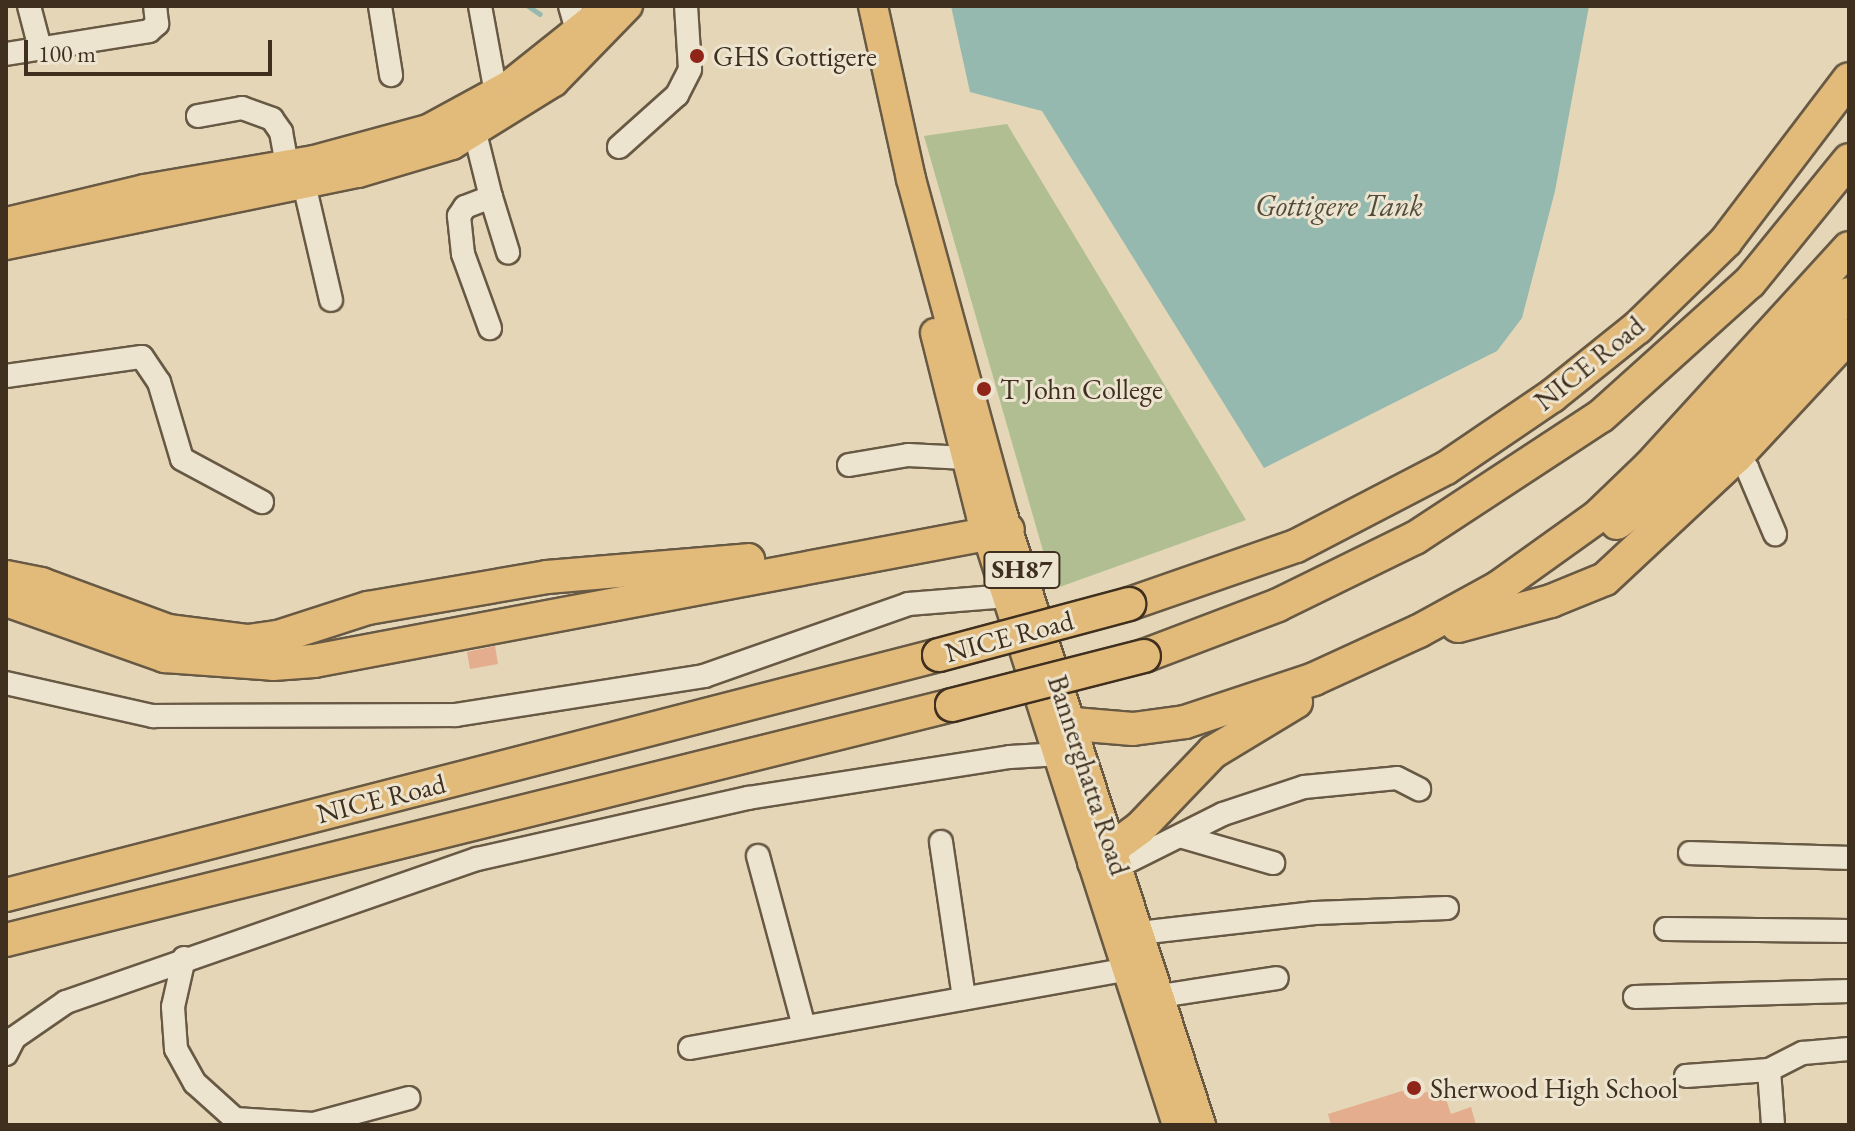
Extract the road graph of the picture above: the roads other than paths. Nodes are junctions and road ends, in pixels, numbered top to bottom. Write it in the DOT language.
graph roads {
  1 [pos="29,6"];
  2 [pos="155,6"];
  3 [pos="380,6"];
  4 [pos="480,6"];
  5 [pos="686,6"];
  6 [pos="854,6"];
  7 [pos="873,6"];
  8 [pos="614,11"];
  9 [pos="573,19"];
  10 [pos="40,48"];
  11 [pos="6,54"];
  12 [pos="391,75"];
  13 [pos="1849,79"];
  14 [pos="496,93"];
  15 [pos="198,116"];
  16 [pos="475,133"];
  17 [pos="619,147"];
  18 [pos="1849,160"];
  19 [pos="294,178"];
  20 [pos="491,197"];
  21 [pos="6,222"];
  22 [pos="6,245"];
  23 [pos="1849,248"];
  24 [pos="508,252"];
  25 [pos="1849,294"];
  26 [pos="331,300"];
  27 [pos="490,328"];
  28 [pos="1848,339"];
  29 [pos="6,376"];
  30 [pos="1736,457"];
  31 [pos="966,458"];
  32 [pos="849,465"];
  33 [pos="262,502"];
  34 [pos="994,523"];
  35 [pos="1775,534"];
  36 [pos="6,577"];
  37 [pos="1499,587"];
  38 [pos="1008,596"];
  39 [pos="6,600"];
  40 [pos="1468,612"];
  41 [pos="6,683"];
  42 [pos="1062,722"];
  43 [pos="1061,754"];
  44 [pos="1419,789"];
  45 [pos="1183,837"];
  46 [pos="941,842"];
  47 [pos="1690,853"];
  48 [pos="758,856"];
  49 [pos="1849,858"];
  50 [pos="1109,859"];
  51 [pos="1273,863"];
  52 [pos="74,877"];
  53 [pos="6,878"];
  54 [pos="6,895"];
  55 [pos="1447,908"];
  56 [pos="1666,929"];
  57 [pos="1849,931"];
  58 [pos="1139,933"];
  59 [pos="6,940"];
  60 [pos="184,958"];
  61 [pos="1139,967"];
  62 [pos="1277,978"];
  63 [pos="1849,991"];
  64 [pos="1160,996"];
  65 [pos="1635,997"];
  66 [pos="964,998"];
  67 [pos="804,1027"];
  68 [pos="690,1048"];
  69 [pos="1849,1049"];
  70 [pos="6,1054"];
  71 [pos="1769,1070"];
  72 [pos="1686,1076"];
  73 [pos="409,1098"];
  74 [pos="1177,1125"];
  75 [pos="1201,1125"];
  76 [pos="1773,1125"];
  1 -- 10 [label="street"];
  2 -- 10 [label="street"];
  3 -- 12 [label="street"];
  4 -- 14 [label="street"];
  5 -- 17 [label="street"];
  6 -- 31 [label="main road, Bannerghatta Road / SH87"];
  7 -- 34 [label="main road, Bannerghatta Road / SH87"];
  8 -- 9 [label="main road"];
  8 -- 16 [label="main road"];
  9 -- 14 [label="main road"];
  10 -- 11 [label="street"];
  13 -- 52 [label="highway, NICE Road, bridge"];
  14 -- 19 [label="main road"];
  15 -- 19 [label="street"];
  16 -- 19 [label="main road"];
  16 -- 20 [label="street"];
  18 -- 59 [label="highway, NICE Road, bridge"];
  19 -- 21 [label="main road"];
  19 -- 22 [label="main road"];
  19 -- 26 [label="street"];
  20 -- 24 [label="street"];
  20 -- 27 [label="street"];
  23 -- 37 [label="highway"];
  25 -- 37 [label="highway"];
  28 -- 30 [label="highway"];
  29 -- 33 [label="street"];
  30 -- 35 [label="street"];
  30 -- 40 [label="highway"];
  31 -- 32 [label="street"];
  31 -- 34 [label="main road, Bannerghatta Road / SH87"];
  34 -- 36 [label="highway"];
  34 -- 38 [label="main road, Bannerghatta Road / SH87"];
  34 -- 39 [label="highway"];
  34 -- 42 [label="main road, Bannerghatta Road / SH87"];
  37 -- 40 [label="highway"];
  38 -- 41 [label="street"];
  38 -- 42 [label="main road, Bannerghatta Road / SH87"];
  40 -- 42 [label="highway"];
  40 -- 50 [label="highway"];
  42 -- 43 [label="main road, Bannerghatta Road / SH87"];
  42 -- 50 [label="main road, Bannerghatta Road / SH87"];
  43 -- 50 [label="main road, Bannerghatta Road / SH87"];
  43 -- 60 [label="street"];
  44 -- 45 [label="street"];
  45 -- 50 [label="street"];
  45 -- 51 [label="street"];
  46 -- 66 [label="street"];
  47 -- 49 [label="street"];
  48 -- 67 [label="street"];
  50 -- 58 [label="main road, Bannerghatta Road / SH87"];
  50 -- 61 [label="main road, Bannerghatta Road / SH87"];
  52 -- 53 [label="highway"];
  52 -- 54 [label="highway, NICE Road"];
  55 -- 58 [label="street"];
  56 -- 57 [label="street"];
  58 -- 61 [label="main road, Bannerghatta Road / SH87"];
  60 -- 70 [label="street"];
  60 -- 73 [label="street"];
  61 -- 64 [label="main road, Bannerghatta Road / SH87"];
  61 -- 66 [label="street"];
  61 -- 74 [label="main road, Bannerghatta Road / SH87"];
  62 -- 64 [label="street"];
  63 -- 65 [label="street"];
  64 -- 75 [label="main road, Bannerghatta Road / SH87"];
  66 -- 67 [label="street"];
  67 -- 68 [label="street"];
  69 -- 71 [label="street"];
  71 -- 72 [label="street"];
  71 -- 76 [label="street"];
}
